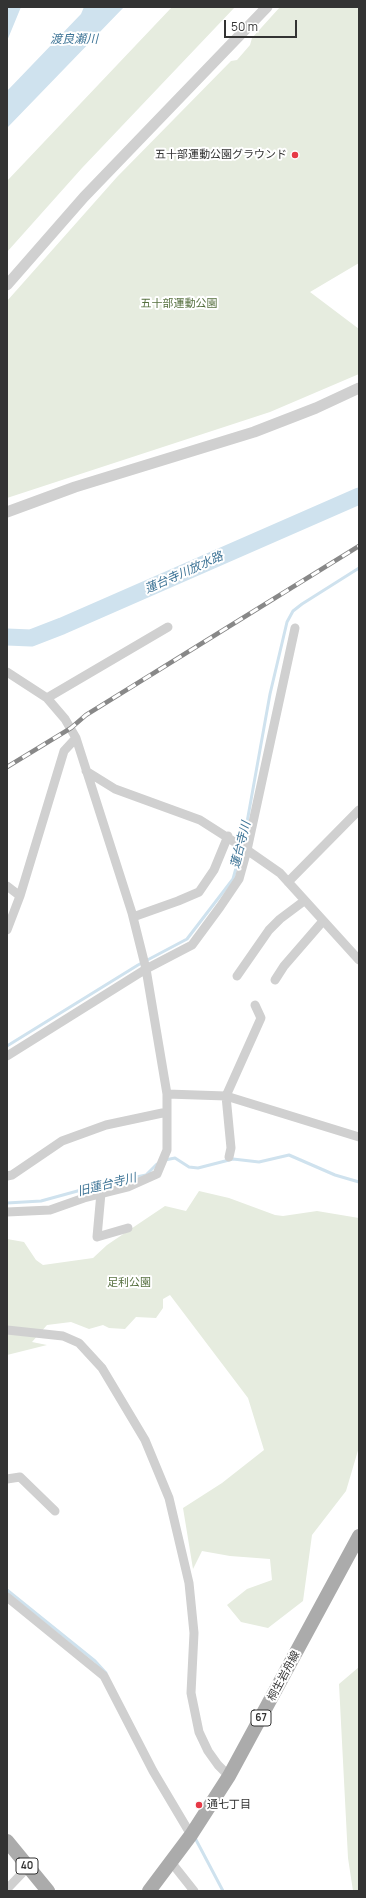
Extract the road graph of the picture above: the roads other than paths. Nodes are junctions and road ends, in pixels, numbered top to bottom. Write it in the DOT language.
graph roads {
  1 [pos="266,7"];
  2 [pos="7,285"];
  3 [pos="359,388"];
  4 [pos="7,512"];
  5 [pos="168,627"];
  6 [pos="295,628"];
  7 [pos="7,672"];
  8 [pos="47,698"];
  9 [pos="76,738"];
  10 [pos="86,771"];
  11 [pos="359,810"];
  12 [pos="228,836"];
  13 [pos="247,850"];
  14 [pos="288,882"];
  15 [pos="7,886"];
  16 [pos="20,896"];
  17 [pos="304,901"];
  18 [pos="133,917"];
  19 [pos="323,922"];
  20 [pos="7,930"];
  21 [pos="359,960"];
  22 [pos="146,969"];
  23 [pos="237,976"];
  24 [pos="275,980"];
  25 [pos="255,1005"];
  26 [pos="7,1056"];
  27 [pos="167,1094"];
  28 [pos="226,1096"];
  29 [pos="167,1112"];
  30 [pos="359,1137"];
  31 [pos="229,1157"];
  32 [pos="7,1176"];
  33 [pos="101,1193"];
  34 [pos="7,1212"];
  35 [pos="128,1228"];
  36 [pos="7,1330"];
  37 [pos="7,1479"];
  38 [pos="55,1511"];
  39 [pos="359,1536"];
  40 [pos="354,1553"];
  41 [pos="7,1597"];
  42 [pos="229,1776"];
  43 [pos="191,1835"];
  44 [pos="7,1841"];
  45 [pos="171,1862"];
  46 [pos="28,1867"];
  47 [pos="7,1889"];
  48 [pos="48,1891"];
  49 [pos="149,1891"];
  50 [pos="194,1891"];
  1 -- 2 [label="street"];
  3 -- 4 [label="street"];
  5 -- 8 [label="street"];
  6 -- 13 [label="street"];
  7 -- 8 [label="street"];
  8 -- 9 [label="street"];
  9 -- 10 [label="street"];
  9 -- 16 [label="street"];
  10 -- 12 [label="street"];
  10 -- 18 [label="street"];
  11 -- 14 [label="street"];
  12 -- 13 [label="street"];
  12 -- 18 [label="street"];
  13 -- 14 [label="street"];
  13 -- 22 [label="street"];
  14 -- 17 [label="street"];
  15 -- 16 [label="street"];
  16 -- 20 [label="street"];
  17 -- 19 [label="street"];
  17 -- 23 [label="street"];
  18 -- 22 [label="street"];
  19 -- 21 [label="street"];
  19 -- 24 [label="street"];
  22 -- 26 [label="street"];
  22 -- 27 [label="street"];
  25 -- 28 [label="street"];
  27 -- 28 [label="street"];
  27 -- 29 [label="street"];
  28 -- 30 [label="street"];
  28 -- 31 [label="street"];
  29 -- 32 [label="street"];
  29 -- 33 [label="street"];
  33 -- 34 [label="street"];
  33 -- 35 [label="street"];
  36 -- 42 [label="street"];
  37 -- 38 [label="street"];
  39 -- 40 [label="main road, 桐生岩舟線 / 67"];
  40 -- 42 [label="main road, 桐生岩舟線 / 67"];
  41 -- 43 [label="street"];
  42 -- 43 [label="main road, 桐生岩舟線 / 67"];
  43 -- 45 [label="main road, 桐生岩舟線 / 67"];
  44 -- 46 [label="main road, 40"];
  45 -- 49 [label="main road, 桐生岩舟線 / 67"];
  45 -- 50 [label="street"];
  46 -- 47 [label="street"];
  46 -- 48 [label="main road, 40"];
}
